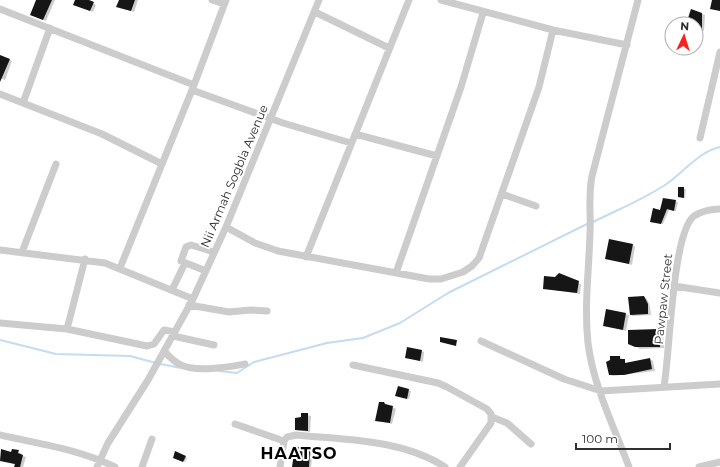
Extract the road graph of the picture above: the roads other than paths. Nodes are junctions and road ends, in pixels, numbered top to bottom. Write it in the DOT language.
graph roads {
  1 [pos="212,0"];
  2 [pos="320,0"];
  3 [pos="409,0"];
  4 [pos="441,0"];
  5 [pos="638,0"];
  6 [pos="225,2"];
  7 [pos="0,9"];
  8 [pos="314,12"];
  9 [pos="483,12"];
  10 [pos="50,28"];
  11 [pos="554,30"];
  12 [pos="627,45"];
  13 [pos="389,48"];
  14 [pos="720,52"];
  15 [pos="193,88"];
  16 [pos="0,94"];
  17 [pos="23,103"];
  18 [pos="271,118"];
  19 [pos="355,134"];
  20 [pos="700,138"];
  21 [pos="351,143"];
  22 [pos="438,156"];
  23 [pos="56,164"];
  24 [pos="162,164"];
  25 [pos="502,194"];
  26 [pos="536,206"];
  27 [pos="720,209"];
  28 [pos="226,227"];
  29 [pos="0,250"];
  30 [pos="22,252"];
  31 [pos="214,252"];
  32 [pos="306,257"];
  33 [pos="86,259"];
  34 [pos="185,263"];
  35 [pos="120,268"];
  36 [pos="206,271"];
  37 [pos="396,274"];
  38 [pos="674,286"];
  39 [pos="172,290"];
  40 [pos="720,293"];
  41 [pos="191,302"];
  42 [pos="267,311"];
  43 [pos="0,323"];
  44 [pos="67,329"];
  45 [pos="174,334"];
  46 [pos="481,341"];
  47 [pos="214,345"];
  48 [pos="162,354"];
  49 [pos="245,364"];
  50 [pos="353,365"];
  51 [pos="720,384"];
  52 [pos="664,386"];
  53 [pos="601,391"];
  54 [pos="492,418"];
  55 [pos="235,424"];
  56 [pos="0,435"];
  57 [pos="152,439"];
  58 [pos="284,440"];
  59 [pos="531,444"];
  60 [pos="100,459"];
  61 [pos="720,462"];
  62 [pos="97,467"];
  63 [pos="115,467"];
  64 [pos="142,467"];
  65 [pos="280,467"];
  66 [pos="445,467"];
  67 [pos="460,467"];
  68 [pos="629,467"];
  69 [pos="699,467"];
  1 -- 6 [label="street"];
  2 -- 8 [label="street, Nii Armah Sogbla Avenue"];
  3 -- 13 [label="street"];
  4 -- 9 [label="street"];
  5 -- 12 [label="street"];
  6 -- 15 [label="street"];
  7 -- 10 [label="street"];
  8 -- 13 [label="street"];
  8 -- 18 [label="street, Nii Armah Sogbla Avenue"];
  9 -- 11 [label="street"];
  9 -- 22 [label="street"];
  10 -- 15 [label="street"];
  10 -- 17 [label="street"];
  11 -- 12 [label="street"];
  11 -- 25 [label="street"];
  12 -- 53 [label="street"];
  13 -- 19 [label="street"];
  14 -- 20 [label="street"];
  15 -- 18 [label="street"];
  15 -- 24 [label="street"];
  16 -- 17 [label="street"];
  17 -- 24 [label="street"];
  18 -- 21 [label="street"];
  18 -- 28 [label="street, Nii Armah Sogbla Avenue"];
  19 -- 21 [label="street"];
  19 -- 22 [label="street"];
  21 -- 32 [label="street"];
  22 -- 37 [label="street"];
  23 -- 30 [label="street"];
  24 -- 35 [label="street"];
  25 -- 26 [label="street"];
  25 -- 37 [label="street"];
  27 -- 38 [label="street, Pawpaw Street"];
  28 -- 31 [label="street, Nii Armah Sogbla Avenue"];
  28 -- 32 [label="street"];
  29 -- 30 [label="street"];
  30 -- 33 [label="street"];
  31 -- 34 [label="street"];
  31 -- 36 [label="street, Nii Armah Sogbla Avenue"];
  32 -- 37 [label="street"];
  33 -- 35 [label="street"];
  33 -- 44 [label="street"];
  34 -- 36 [label="street"];
  34 -- 39 [label="street"];
  35 -- 39 [label="street"];
  36 -- 41 [label="street, Nii Armah Sogbla Avenue"];
  38 -- 40 [label="street"];
  38 -- 52 [label="street, Pawpaw Street"];
  39 -- 41 [label="street"];
  41 -- 42 [label="street"];
  41 -- 45 [label="street, Nii Armah Sogbla Avenue"];
  43 -- 44 [label="street"];
  44 -- 45 [label="street"];
  45 -- 47 [label="street"];
  45 -- 48 [label="street, Nii Armah Sogbla Avenue"];
  46 -- 53 [label="street"];
  48 -- 49 [label="street"];
  48 -- 60 [label="street, Nii Armah Sogbla Avenue"];
  50 -- 54 [label="street"];
  51 -- 52 [label="street"];
  52 -- 53 [label="street"];
  53 -- 68 [label="street"];
  54 -- 59 [label="street"];
  54 -- 67 [label="street"];
  55 -- 58 [label="street"];
  56 -- 60 [label="street"];
  57 -- 64 [label="street"];
  58 -- 65 [label="street"];
  58 -- 66 [label="street"];
  60 -- 62 [label="street, Nii Armah Sogbla Avenue"];
  60 -- 63 [label="street"];
  61 -- 69 [label="street"];
}
